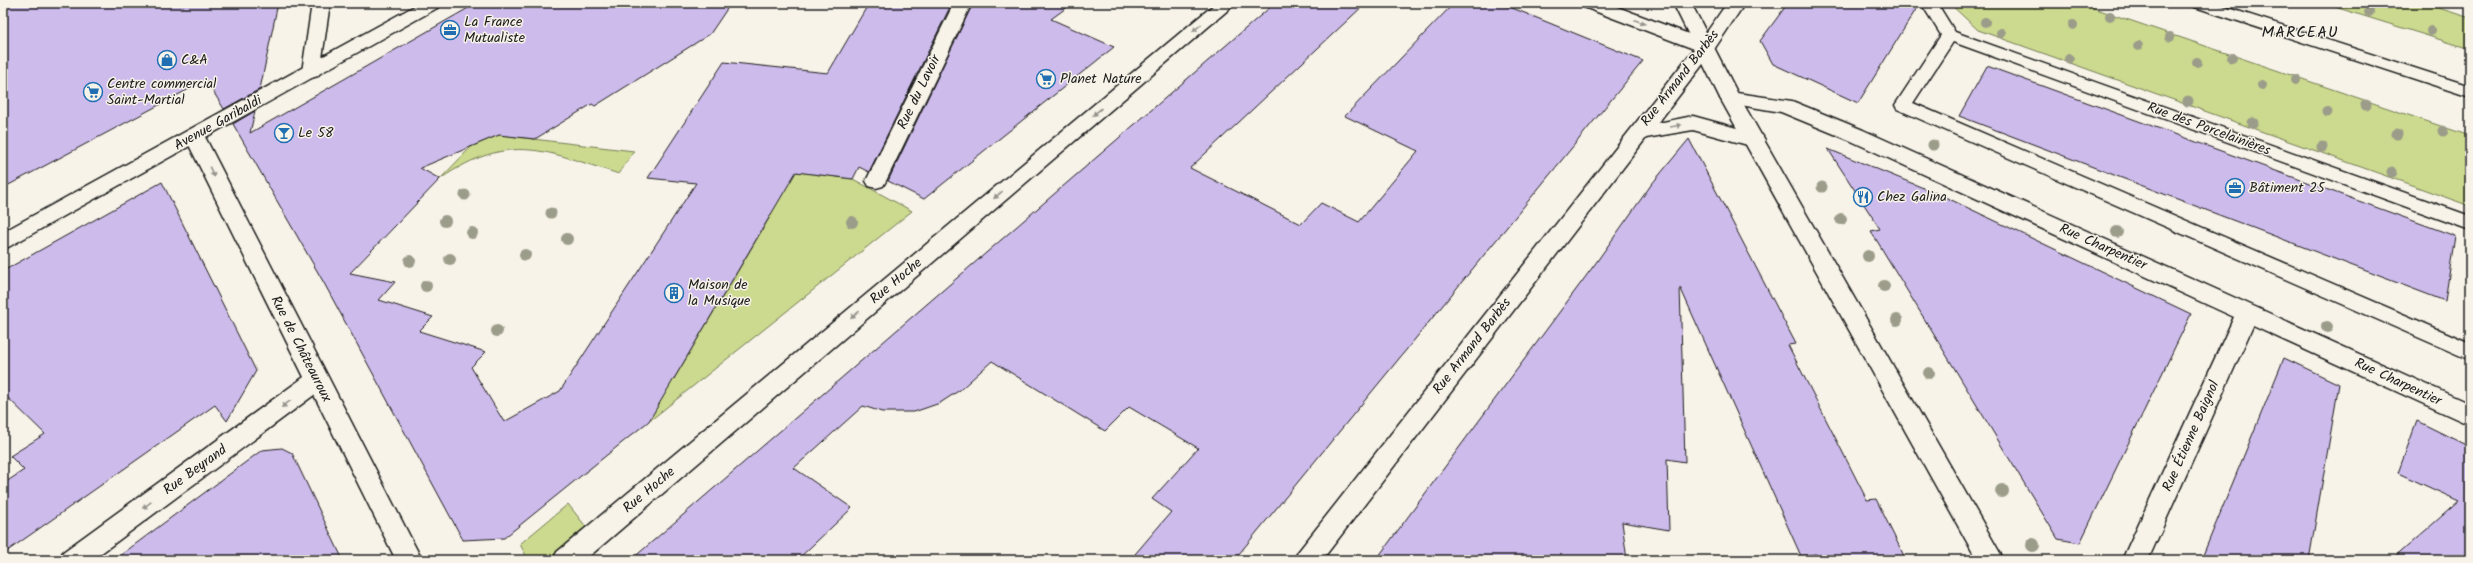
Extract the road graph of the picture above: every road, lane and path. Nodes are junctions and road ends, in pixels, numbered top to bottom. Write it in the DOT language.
graph roads {
  1 [pos="321,3"];
  2 [pos="433,3"];
  3 [pos="963,3"];
  4 [pos="1226,3"];
  5 [pos="1590,3"];
  6 [pos="1682,3"];
  7 [pos="1736,3"];
  8 [pos="1929,3"];
  9 [pos="2197,3"];
  10 [pos="1949,35"];
  11 [pos="1706,47"];
  12 [pos="310,72"];
  13 [pos="2470,92"];
  14 [pos="1730,98"];
  15 [pos="1638,132"];
  16 [pos="195,137"];
  17 [pos="1755,140"];
  18 [pos="876,180"];
  19 [pos="2470,223"];
  20 [pos="3,242"];
  21 [pos="2247,313"];
  22 [pos="2470,352"];
  23 [pos="317,380"];
  24 [pos="2470,416"];
  25 [pos="72,560"];
  26 [pos="409,560"];
  27 [pos="566,560"];
  28 [pos="1307,560"];
  29 [pos="1990,560"];
  30 [pos="2135,560"];
  1 -- 12 [label="street"];
  2 -- 12 [label="street, Avenue Garibaldi"];
  3 -- 18 [label="street, Rue du Lavoir"];
  4 -- 27 [label="street, Rue Hoche, one-way"];
  5 -- 11 [label="street, one-way"];
  6 -- 11 [label="street"];
  7 -- 11 [label="street, Rue Armand Barbès"];
  8 -- 10 [label="lane"];
  9 -- 13 [label="lane"];
  10 -- 19 [label="lane, Rue des Porcelainières"];
  10 -- 22 [label="lane"];
  11 -- 14 [label="street"];
  11 -- 15 [label="street, Rue Armand Barbès"];
  12 -- 16 [label="street, Avenue Garibaldi"];
  14 -- 17 [label="street"];
  14 -- 21 [label="street, Rue Charpentier"];
  15 -- 17 [label="street, Rue Armand Barbès, one-way"];
  15 -- 28 [label="street, Rue Armand Barbès"];
  16 -- 20 [label="street, Avenue Garibaldi"];
  16 -- 23 [label="street, Rue de Châteauroux, one-way"];
  17 -- 29 [label="street"];
  21 -- 24 [label="street, Rue Charpentier"];
  21 -- 30 [label="street, Rue Étienne Baignol"];
  23 -- 25 [label="street, Rue Beyrand, one-way"];
  23 -- 26 [label="street, Rue de Châteauroux"];
}
